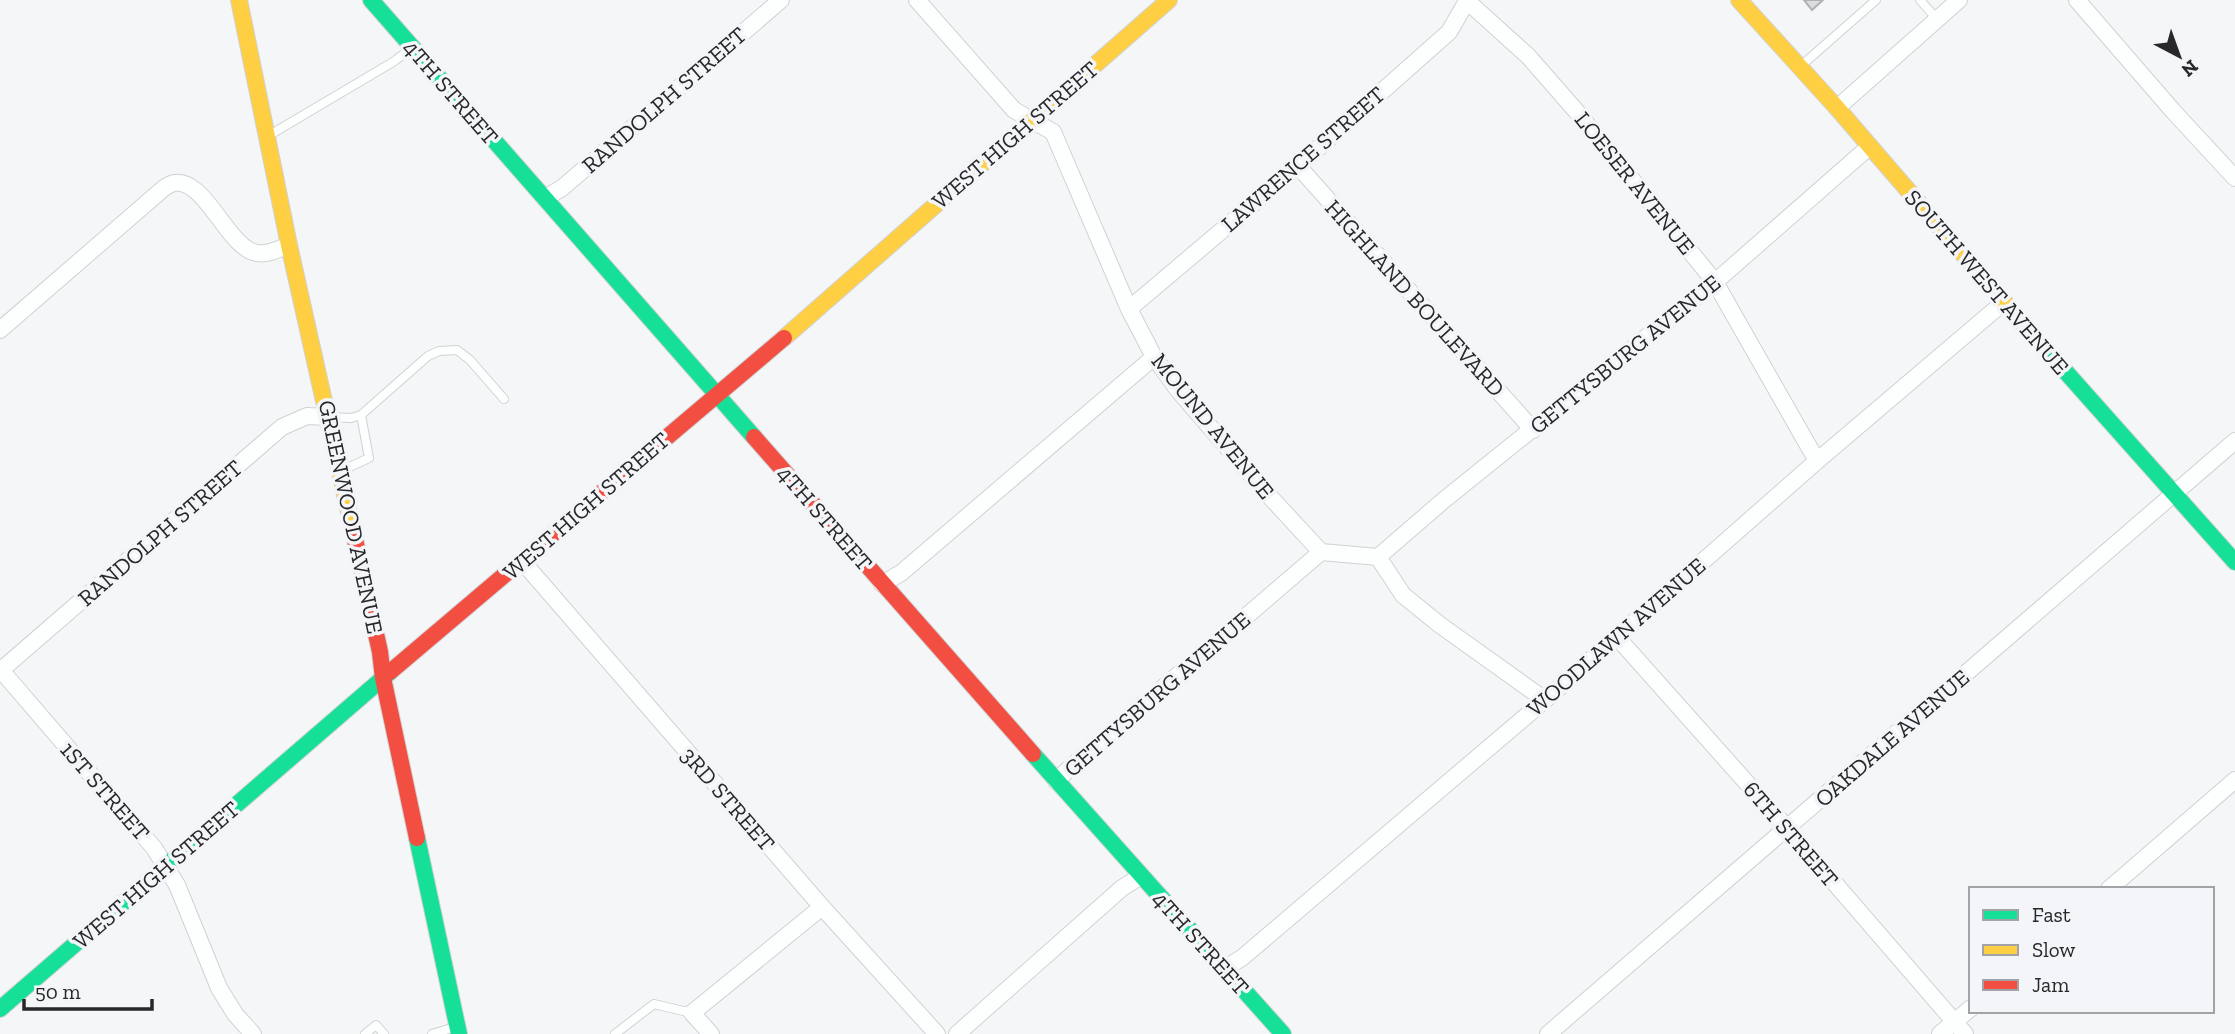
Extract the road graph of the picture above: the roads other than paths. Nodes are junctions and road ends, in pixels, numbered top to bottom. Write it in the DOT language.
graph roads {
  1 [pos="240,0"];
  2 [pos="371,0"];
  3 [pos="781,0"];
  4 [pos="917,0"];
  5 [pos="1169,0"];
  6 [pos="1467,0"];
  7 [pos="1739,0"];
  8 [pos="1876,0"];
  9 [pos="1920,0"];
  10 [pos="1959,0"];
  11 [pos="2077,0"];
  12 [pos="1937,19"];
  13 [pos="412,48"];
  14 [pos="1800,67"];
  15 [pos="1837,108"];
  16 [pos="1032,122"];
  17 [pos="268,136"];
  18 [pos="1869,147"];
  19 [pos="1298,166"];
  20 [pos="2235,178"];
  21 [pos="545,198"];
  22 [pos="289,245"];
  23 [pos="1715,282"];
  24 [pos="2004,302"];
  25 [pos="1129,309"];
  26 [pos="0,330"];
  27 [pos="1154,357"];
  28 [pos="718,395"];
  29 [pos="504,399"];
  30 [pos="361,415"];
  31 [pos="329,417"];
  32 [pos="1533,430"];
  33 [pos="2235,441"];
  34 [pos="1817,461"];
  35 [pos="341,471"];
  36 [pos="2174,494"];
  37 [pos="1321,552"];
  38 [pos="1378,557"];
  39 [pos="522,561"];
  40 [pos="2235,562"];
  41 [pos="882,584"];
  42 [pos="1616,636"];
  43 [pos="0,670"];
  44 [pos="383,678"];
  45 [pos="1545,700"];
  46 [pos="2235,780"];
  47 [pos="1056,781"];
  48 [pos="1787,828"];
  49 [pos="166,867"];
  50 [pos="1141,876"];
  51 [pos="2111,887"];
  52 [pos="822,907"];
  53 [pos="1226,968"];
  54 [pos="0,1009"];
  55 [pos="1969,1011"];
  56 [pos="692,1013"];
  57 [pos="1959,1028"];
  58 [pos="458,1030"];
  59 [pos="253,1034"];
  60 [pos="365,1034"];
  61 [pos="384,1034"];
  62 [pos="432,1034"];
  63 [pos="615,1034"];
  64 [pos="712,1034"];
  65 [pos="937,1034"];
  66 [pos="957,1034"];
  67 [pos="1283,1034"];
  68 [pos="1548,1034"];
  69 [pos="1940,1034"];
  1 -- 17 [label="street, GREENWOOD AVENUE"];
  2 -- 13 [label="street, 4TH STREET"];
  3 -- 21 [label="street, RANDOLPH STREET"];
  4 -- 16 [label="street, MOUND AVENUE"];
  5 -- 16 [label="street, WEST HIGH STREET"];
  6 -- 19 [label="street, LAWRENCE STREET"];
  6 -- 23 [label="street, LOESER AVENUE"];
  7 -- 14 [label="street, SOUTH WEST AVENUE"];
  8 -- 14 [label="lane"];
  9 -- 12 [label="lane"];
  10 -- 12 [label="street"];
  11 -- 20 [label="street"];
  12 -- 15 [label="street"];
  13 -- 17 [label="lane"];
  13 -- 21 [label="street, 4TH STREET"];
  14 -- 15 [label="street, SOUTH WEST AVENUE"];
  15 -- 18 [label="street, SOUTH WEST AVENUE"];
  16 -- 25 [label="street, MOUND AVENUE"];
  16 -- 28 [label="street, WEST HIGH STREET"];
  17 -- 22 [label="street, GREENWOOD AVENUE"];
  18 -- 23 [label="street, GETTYSBURG AVENUE"];
  18 -- 24 [label="street, SOUTH WEST AVENUE"];
  19 -- 25 [label="street, LAWRENCE STREET"];
  19 -- 32 [label="street, HIGHLAND BOULEVARD"];
  21 -- 28 [label="street, 4TH STREET"];
  22 -- 26 [label="street"];
  22 -- 31 [label="street, GREENWOOD AVENUE"];
  23 -- 32 [label="street, GETTYSBURG AVENUE"];
  23 -- 34 [label="street, LOESER AVENUE"];
  24 -- 34 [label="street, WOODLAWN AVENUE"];
  24 -- 36 [label="street, SOUTH WEST AVENUE"];
  25 -- 27 [label="street, MOUND AVENUE"];
  27 -- 37 [label="street, MOUND AVENUE"];
  27 -- 41 [label="street"];
  28 -- 39 [label="street, WEST HIGH STREET"];
  28 -- 41 [label="street, 4TH STREET"];
  29 -- 30 [label="lane"];
  30 -- 31 [label="lane"];
  30 -- 35 [label="lane"];
  31 -- 35 [label="street, GREENWOOD AVENUE"];
  31 -- 43 [label="street, RANDOLPH STREET"];
  32 -- 38 [label="street, GETTYSBURG AVENUE"];
  33 -- 36 [label="street, OAKDALE AVENUE"];
  34 -- 42 [label="street, WOODLAWN AVENUE"];
  35 -- 44 [label="street, GREENWOOD AVENUE"];
  36 -- 40 [label="street, SOUTH WEST AVENUE"];
  36 -- 48 [label="street, OAKDALE AVENUE"];
  37 -- 38 [label="street"];
  37 -- 47 [label="street, GETTYSBURG AVENUE"];
  38 -- 45 [label="street"];
  39 -- 44 [label="street, WEST HIGH STREET"];
  39 -- 52 [label="street, 3RD STREET"];
  41 -- 47 [label="street, 4TH STREET"];
  42 -- 45 [label="street, WOODLAWN AVENUE"];
  42 -- 48 [label="street, 6TH STREET"];
  43 -- 49 [label="street, 1ST STREET"];
  44 -- 49 [label="street, WEST HIGH STREET"];
  44 -- 58 [label="street, GREENWOOD AVENUE"];
  45 -- 53 [label="street, WOODLAWN AVENUE"];
  46 -- 51 [label="street"];
  47 -- 50 [label="street, 4TH STREET"];
  48 -- 57 [label="street, 6TH STREET"];
  48 -- 68 [label="street, OAKDALE AVENUE"];
  49 -- 54 [label="street, WEST HIGH STREET"];
  49 -- 59 [label="street, 1ST STREET"];
  50 -- 53 [label="street, 4TH STREET"];
  50 -- 66 [label="street"];
  52 -- 56 [label="street"];
  52 -- 65 [label="street, 3RD STREET"];
  53 -- 67 [label="street, 4TH STREET"];
  55 -- 57 [label="street"];
  56 -- 63 [label="lane"];
  56 -- 64 [label="street"];
  57 -- 69 [label="street"];
  58 -- 62 [label="lane"];
  60 -- 61 [label="lane"];
}
